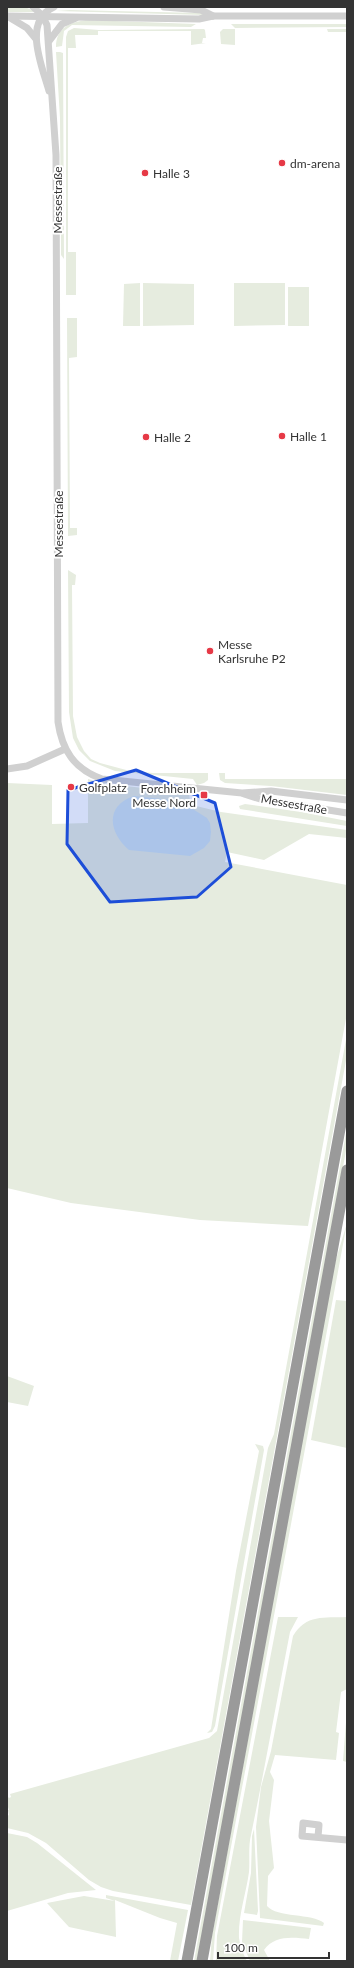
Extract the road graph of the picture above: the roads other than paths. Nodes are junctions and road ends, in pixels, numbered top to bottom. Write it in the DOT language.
graph roads {
  1 [pos="33,7"];
  2 [pos="54,7"];
  3 [pos="164,7"];
  4 [pos="7,16"];
  5 [pos="42,16"];
  6 [pos="82,16"];
  7 [pos="213,16"];
  8 [pos="347,16"];
  9 [pos="36,39"];
  10 [pos="49,41"];
  11 [pos="53,107"];
  12 [pos="65,749"];
  13 [pos="7,769"];
  14 [pos="242,793"];
  15 [pos="347,800"];
  16 [pos="347,813"];
  17 [pos="347,1091"];
  18 [pos="347,1170"];
  19 [pos="318,1837"];
  20 [pos="347,1840"];
  21 [pos="187,1961"];
  22 [pos="202,1961"];
  1 -- 5 [label="street"];
  2 -- 5 [label="street"];
  3 -- 7 [label="street"];
  4 -- 5 [label="street"];
  4 -- 9 [label="street"];
  5 -- 6 [label="street"];
  5 -- 9 [label="street, Messestraße"];
  5 -- 10 [label="street, Messestraße"];
  6 -- 7 [label="street"];
  6 -- 10 [label="street"];
  7 -- 8 [label="street"];
  9 -- 11 [label="street, Messestraße"];
  10 -- 11 [label="street, Messestraße"];
  11 -- 12 [label="street, Messestraße"];
  12 -- 13 [label="street"];
  12 -- 14 [label="street, Messestraße"];
  14 -- 15 [label="street, Messestraße"];
  14 -- 16 [label="street, Messestraße"];
  17 -- 21 [label="highway"];
  18 -- 22 [label="highway"];
  19 -- 20 [label="street"];
}
